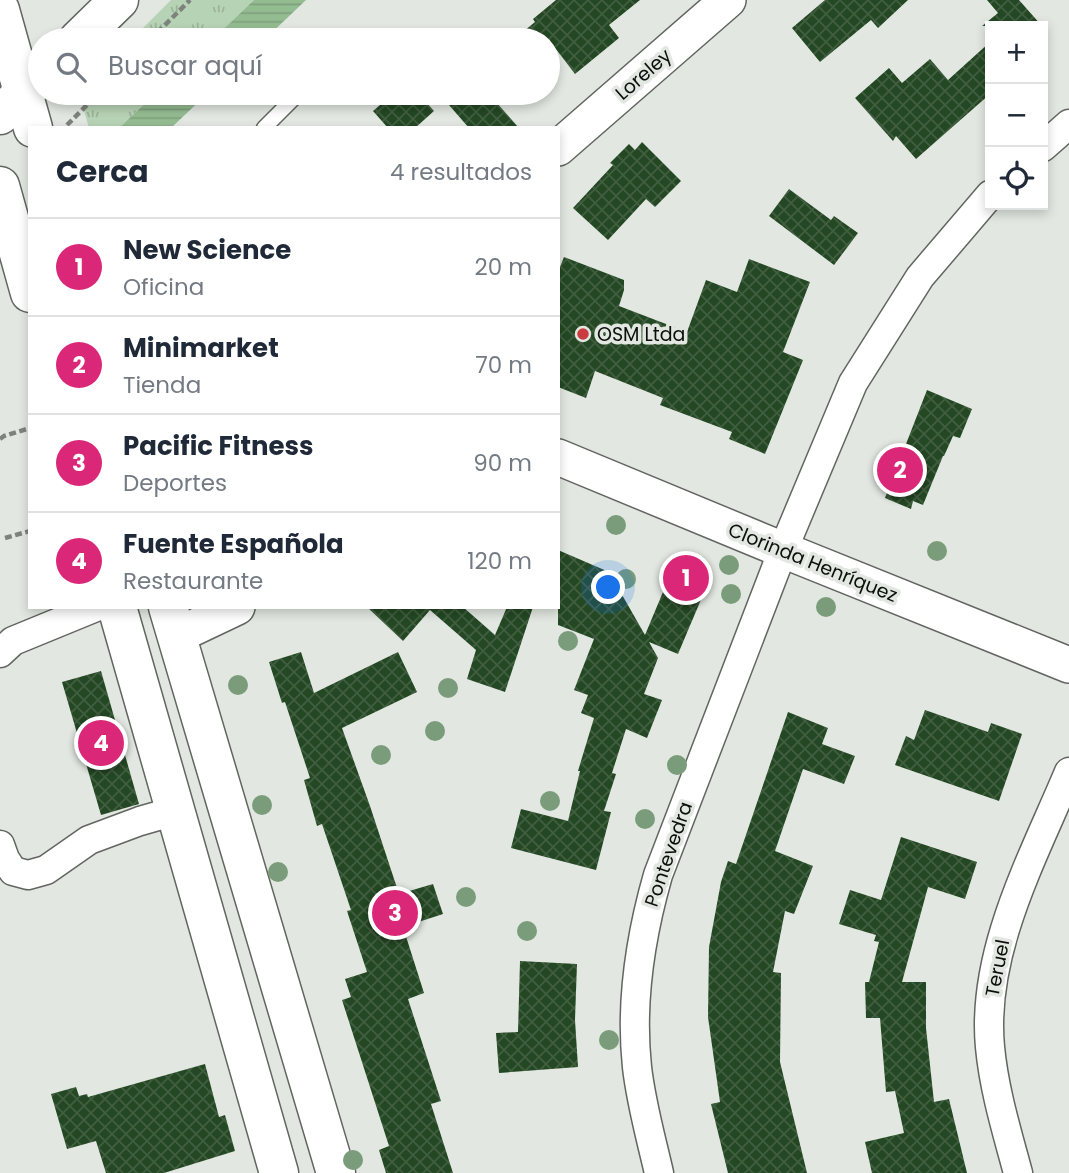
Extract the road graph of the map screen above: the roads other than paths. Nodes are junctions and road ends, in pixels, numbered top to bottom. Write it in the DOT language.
graph roads {
  1 [pos="118,0"];
  2 [pos="728,0"];
  3 [pos="0,10"];
  4 [pos="90,28"];
  5 [pos="28,96"];
  6 [pos="287,105"];
  7 [pos="1069,124"];
  8 [pos="266,126"];
  9 [pos="1048,143"];
  10 [pos="560,146"];
  11 [pos="3,197"];
  12 [pos="985,201"];
  13 [pos="28,288"];
  14 [pos="560,458"];
  15 [pos="783,550"];
  16 [pos="228,609"];
  17 [pos="111,612"];
  18 [pos="172,622"];
  19 [pos="0,653"];
  20 [pos="1069,665"];
  21 [pos="1069,772"];
  22 [pos="175,811"];
  23 [pos="0,845"];
  24 [pos="279,1173"];
  25 [pos="336,1173"];
  26 [pos="659,1173"];
  27 [pos="1018,1173"];
  1 -- 4 [label="main road"];
  2 -- 10 [label="street, Loreley"];
  3 -- 5 [label="main road"];
  6 -- 8 [label="lane"];
  7 -- 9 [label="street"];
  11 -- 13 [label="main road"];
  12 -- 15 [label="street, Pontevedra"];
  14 -- 15 [label="street, Clorinda Henríquez"];
  15 -- 20 [label="street, Clorinda Henríquez"];
  15 -- 26 [label="street, Pontevedra"];
  16 -- 18 [label="street"];
  17 -- 18 [label="main road"];
  17 -- 19 [label="street"];
  17 -- 22 [label="main road"];
  18 -- 25 [label="main road"];
  21 -- 27 [label="street, Teruel"];
  22 -- 23 [label="street"];
  22 -- 24 [label="main road"];
}
